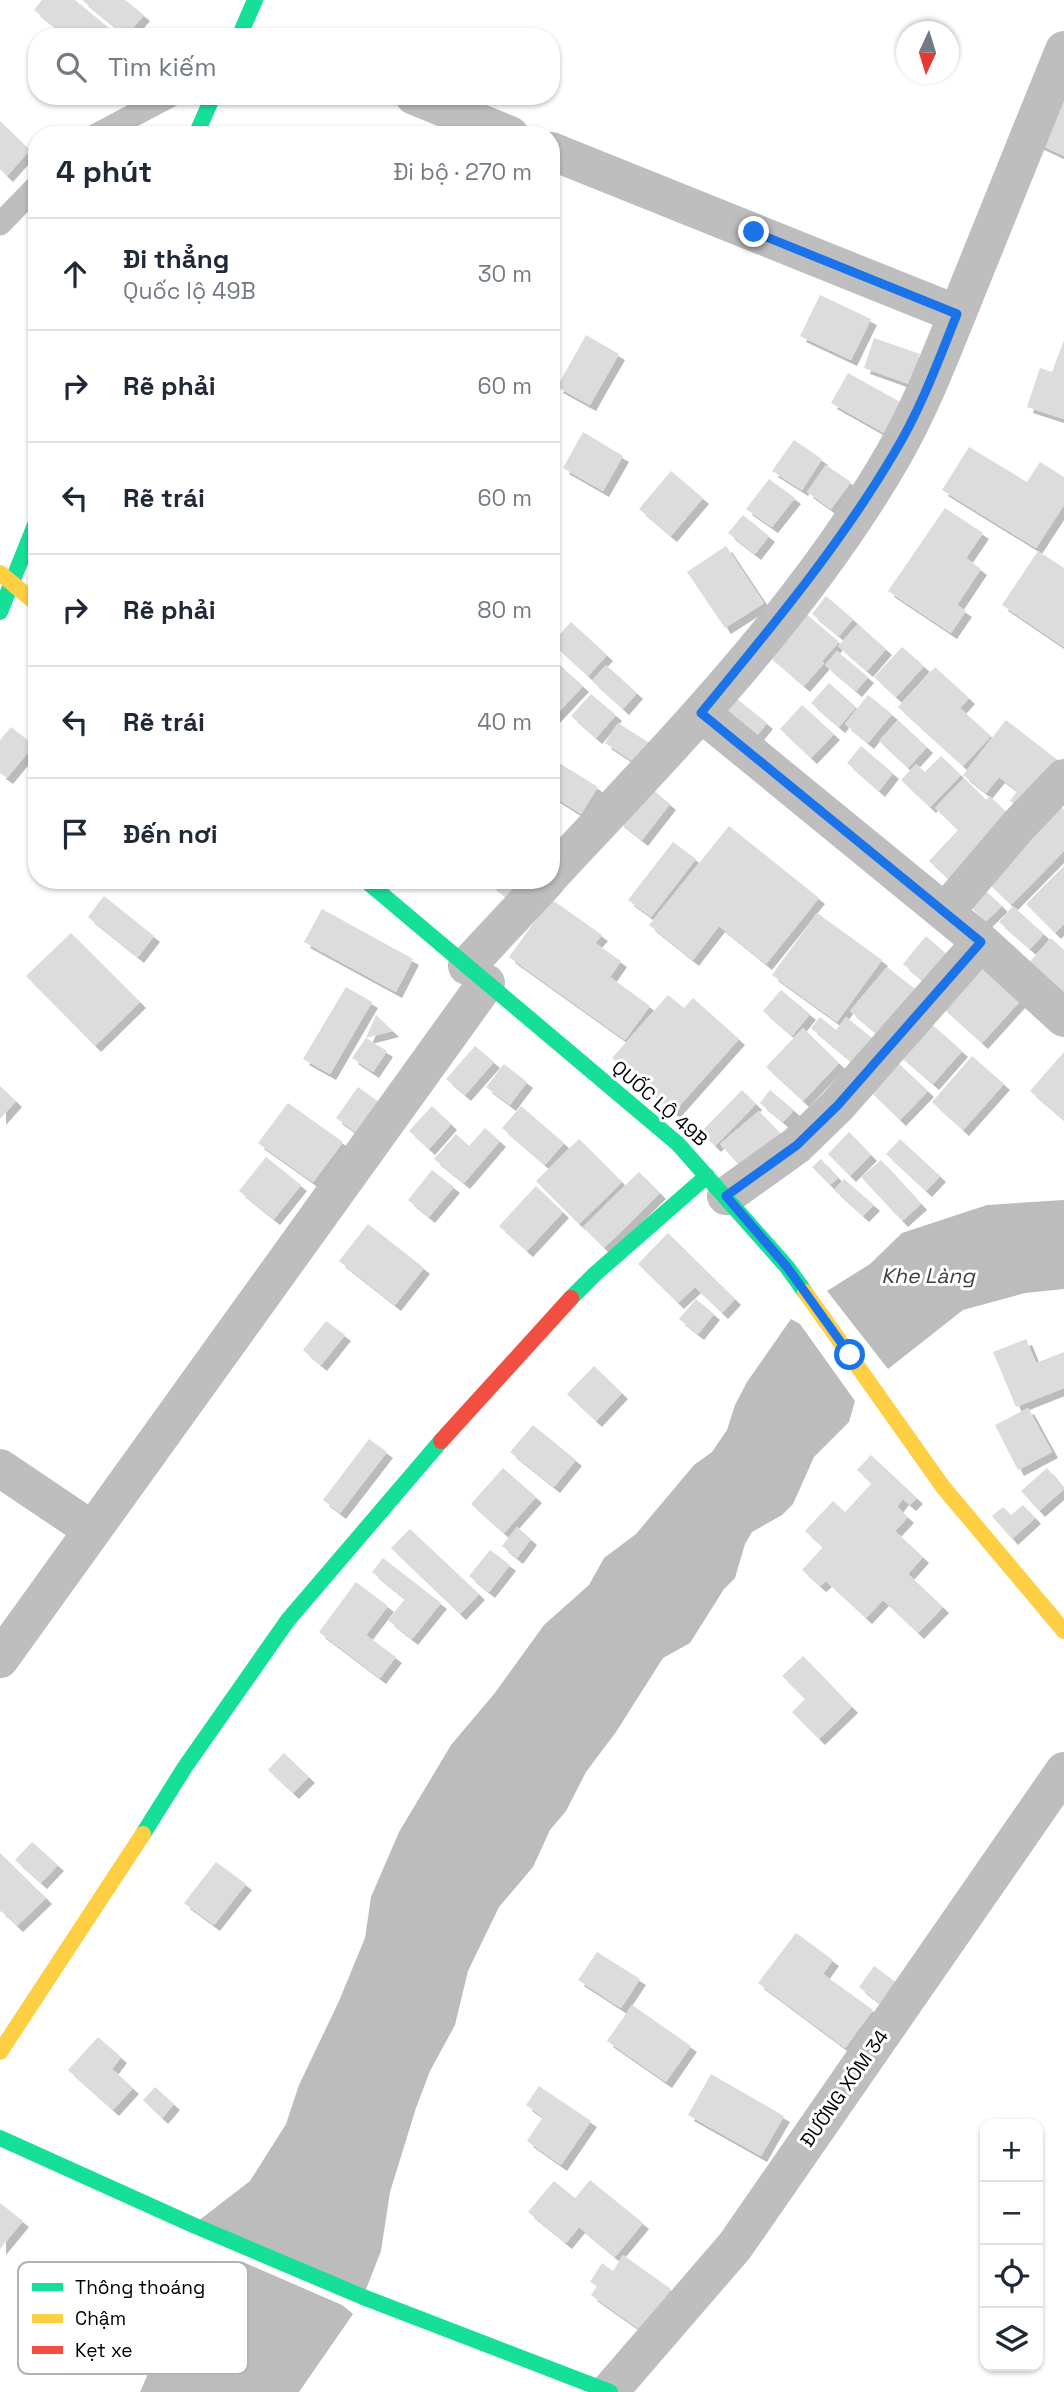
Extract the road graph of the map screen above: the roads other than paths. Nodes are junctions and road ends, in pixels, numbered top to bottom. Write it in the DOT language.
graph roads {
  1 [pos="1064,50"];
  2 [pos="153,105"];
  3 [pos="209,105"];
  4 [pos="436,105"];
  5 [pos="113,126"];
  6 [pos="200,126"];
  7 [pos="488,126"];
  8 [pos="560,155"];
  9 [pos="28,195"];
  10 [pos="0,224"];
  11 [pos="957,314"];
  12 [pos="28,537"];
  13 [pos="6,578"];
  14 [pos="28,596"];
  15 [pos="0,612"];
  16 [pos="701,713"];
  17 [pos="1064,778"];
  18 [pos="560,865"];
  19 [pos="376,889"];
  20 [pos="540,889"];
  21 [pos="945,912"];
  22 [pos="981,942"];
  23 [pos="477,975"];
  24 [pos="1064,1018"];
  25 [pos="717,1186"];
  26 [pos="0,1468"];
  27 [pos="92,1530"];
  28 [pos="1064,1631"];
  29 [pos="0,1659"];
  30 [pos="1064,1771"];
  31 [pos="0,2052"];
  32 [pos="0,2138"];
  33 [pos="610,2392"];
  1 -- 11 [label="street"];
  2 -- 5 [label="lane"];
  3 -- 6 [label="street"];
  4 -- 7 [label="street"];
  8 -- 11 [label="street"];
  9 -- 10 [label="lane"];
  11 -- 16 [label="street"];
  12 -- 13 [label="street"];
  13 -- 14 [label="street"];
  13 -- 15 [label="street"];
  16 -- 18 [label="street"];
  16 -- 21 [label="street"];
  17 -- 21 [label="street"];
  19 -- 23 [label="street, QUỐC LỘ 49B"];
  20 -- 23 [label="street"];
  21 -- 22 [label="street"];
  22 -- 24 [label="street"];
  22 -- 25 [label="street"];
  23 -- 25 [label="street, QUỐC LỘ 49B"];
  23 -- 27 [label="street"];
  25 -- 28 [label="street, QUỐC LỘ 49B"];
  25 -- 31 [label="street"];
  26 -- 27 [label="street"];
  27 -- 29 [label="street"];
  30 -- 33 [label="street, ĐƯỜNG XÓM 34"];
  32 -- 33 [label="street"];
}
